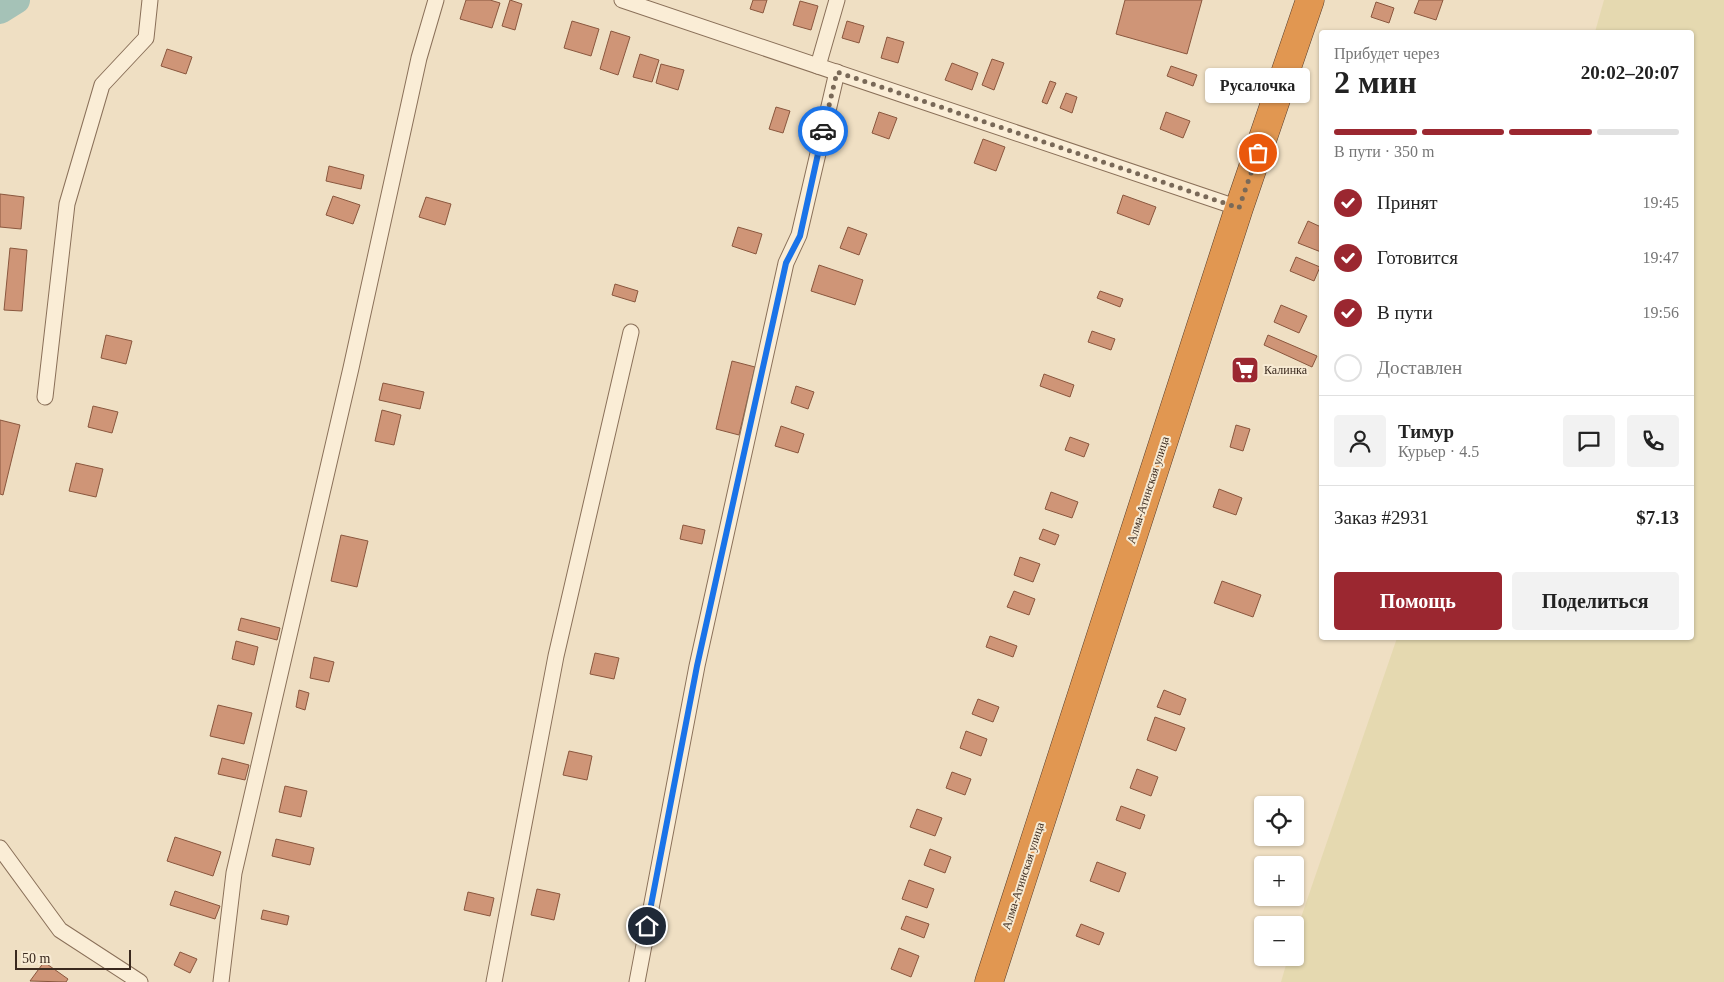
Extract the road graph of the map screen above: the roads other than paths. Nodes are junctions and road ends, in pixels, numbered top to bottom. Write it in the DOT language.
graph roads {
  1 [pos="150,0"];
  2 [pos="436,0"];
  3 [pos="622,0"];
  4 [pos="837,0"];
  5 [pos="1310,0"];
  6 [pos="818,66"];
  7 [pos="837,72"];
  8 [pos="1239,208"];
  9 [pos="631,332"];
  10 [pos="45,397"];
  11 [pos="0,848"];
  12 [pos="140,982"];
  13 [pos="221,982"];
  14 [pos="494,982"];
  15 [pos="637,982"];
  16 [pos="989,982"];
  1 -- 10 [label="street"];
  2 -- 13 [label="street"];
  3 -- 6 [label="street"];
  4 -- 6 [label="street"];
  5 -- 8 [label="highway, Алма-Атинская улица"];
  6 -- 7 [label="street"];
  7 -- 8 [label="street"];
  7 -- 15 [label="street"];
  8 -- 16 [label="highway, Алма-Атинская улица"];
  9 -- 14 [label="street"];
  11 -- 12 [label="street"];
}
